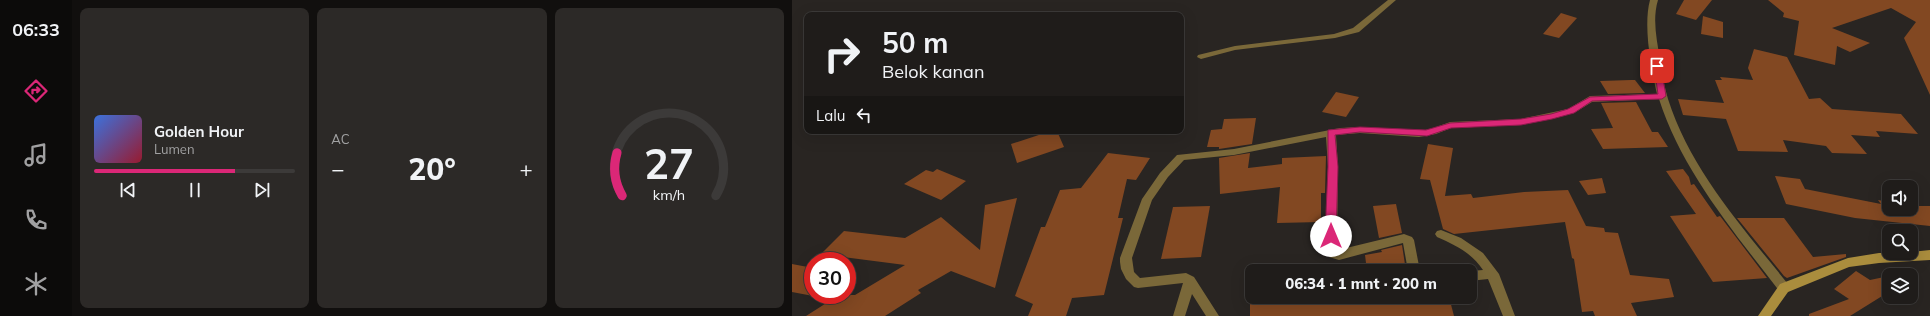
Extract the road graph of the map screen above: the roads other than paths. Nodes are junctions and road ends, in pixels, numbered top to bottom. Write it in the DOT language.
graph roads {
  1 [pos="1392,0"];
  2 [pos="1654,0"];
  3 [pos="1201,57"];
  4 [pos="1662,96"];
  5 [pos="1331,132"];
  6 [pos="1441,234"];
  7 [pos="1930,255"];
  8 [pos="1413,264"];
  9 [pos="1493,274"];
  10 [pos="1477,275"];
  11 [pos="1190,280"];
  12 [pos="1784,288"];
  13 [pos="1180,316"];
  14 [pos="1213,316"];
  15 [pos="1508,316"];
  16 [pos="1764,316"];
  1 -- 3 [label="street"];
  2 -- 4 [label="street"];
  4 -- 5 [label="street"];
  4 -- 12 [label="street"];
  5 -- 8 [label="street"];
  5 -- 11 [label="street"];
  6 -- 9 [label="street"];
  7 -- 12 [label="street"];
  9 -- 10 [label="street"];
  9 -- 15 [label="street"];
  11 -- 13 [label="street"];
  11 -- 14 [label="street"];
  12 -- 16 [label="street"];
}
